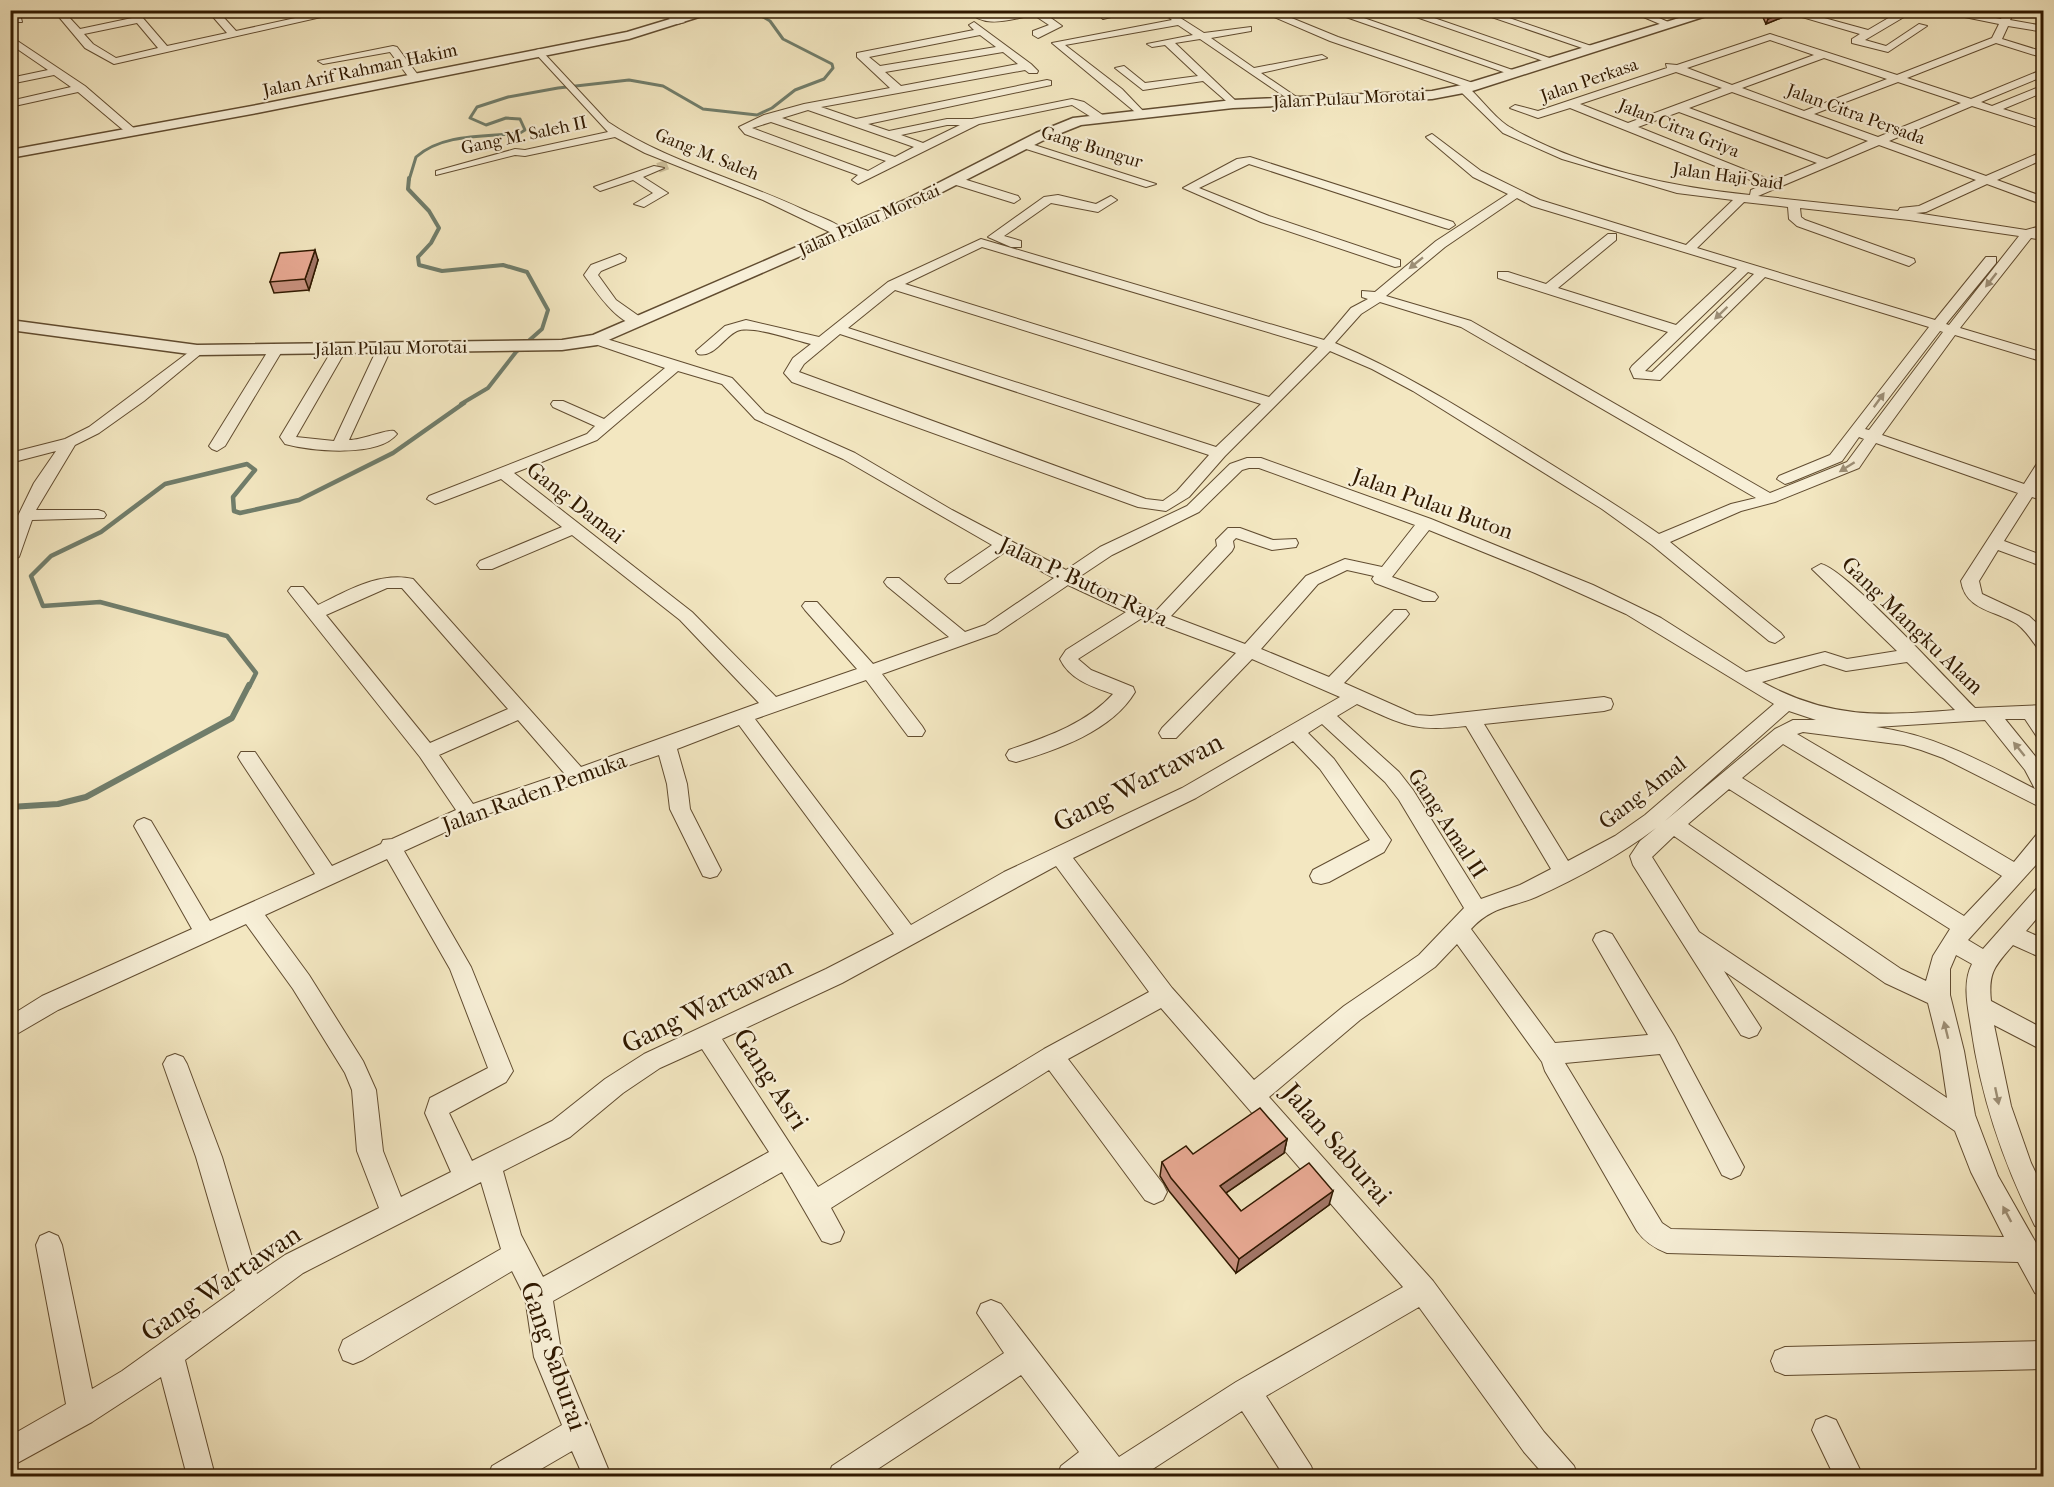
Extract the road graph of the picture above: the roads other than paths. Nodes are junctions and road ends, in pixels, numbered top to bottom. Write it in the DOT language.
graph roads {
  1 [pos="63,10"];
  2 [pos="130,10"];
  3 [pos="211,10"];
  4 [pos="222,10"];
  5 [pos="348,10"];
  6 [pos="661,10"];
  7 [pos="715,10"];
  8 [pos="971,10"];
  9 [pos="1262,10"];
  10 [pos="1330,10"];
  11 [pos="1400,10"];
  12 [pos="1475,10"];
  13 [pos="1631,10"];
  14 [pos="1719,10"];
  15 [pos="1782,10"];
  16 [pos="1934,10"];
  17 [pos="2010,10"];
  18 [pos="1041,11"];
  19 [pos="1168,12"];
  20 [pos="1906,12"];
  21 [pos="305,14"];
  22 [pos="1184,17"];
  23 [pos="1894,19"];
  24 [pos="139,20"];
  25 [pos="680,22"];
  26 [pos="2005,22"];
  27 [pos="1670,25"];
  28 [pos="1248,29"];
  29 [pos="2043,29"];
  30 [pos="238,32"];
  31 [pos="77,33"];
  32 [pos="1867,33"];
  33 [pos="1038,35"];
  34 [pos="1201,37"];
  35 [pos="10,39"];
  36 [pos="1996,40"];
  37 [pos="1168,42"];
  38 [pos="1595,42"];
  39 [pos="1152,44"];
  40 [pos="1005,49"];
  41 [pos="165,50"];
  42 [pos="540,52"];
  43 [pos="1825,54"];
  44 [pos="2043,55"];
  45 [pos="1322,58"];
  46 [pos="323,61"];
  47 [pos="1656,61"];
  48 [pos="1556,62"];
  49 [pos="1027,66"];
  50 [pos="1120,68"];
  51 [pos="1674,68"];
  52 [pos="877,70"];
  53 [pos="58,71"];
  54 [pos="1254,71"];
  55 [pos="2043,72"];
  56 [pos="1516,73"];
  57 [pos="414,77"];
  58 [pos="1205,78"];
  59 [pos="1897,79"];
  60 [pos="10,81"];
  61 [pos="1047,83"];
  62 [pos="81,88"];
  63 [pos="1468,88"];
  64 [pos="1731,88"];
  65 [pos="2043,88"];
  66 [pos="898,89"];
  67 [pos="1072,102"];
  68 [pos="1297,102"];
  69 [pos="1970,103"];
  70 [pos="10,104"];
  71 [pos="1233,104"];
  72 [pos="1572,105"];
  73 [pos="808,106"];
  74 [pos="1515,108"];
  75 [pos="1681,109"];
  76 [pos="1989,109"];
  77 [pos="1140,113"];
  78 [pos="1803,115"];
  79 [pos="768,117"];
  80 [pos="1095,118"];
  81 [pos="976,122"];
  82 [pos="855,123"];
  83 [pos="2043,126"];
  84 [pos="1628,127"];
  85 [pos="132,132"];
  86 [pos="617,134"];
  87 [pos="889,135"];
  88 [pos="1432,137"];
  89 [pos="1876,141"];
  90 [pos="504,143"];
  91 [pos="1024,145"];
  92 [pos="924,147"];
  93 [pos="515,152"];
  94 [pos="10,154"];
  95 [pos="2043,154"];
  96 [pos="896,161"];
  97 [pos="1828,163"];
  98 [pos="668,165"];
  99 [pos="440,173"];
  100 [pos="869,175"];
  101 [pos="634,176"];
  102 [pos="1983,180"];
  103 [pos="957,181"];
  104 [pos="853,183"];
  105 [pos="1150,184"];
  106 [pos="1773,185"];
  107 [pos="600,187"];
  108 [pos="1512,192"];
  109 [pos="1755,193"];
  110 [pos="1014,199"];
  111 [pos="1111,200"];
  112 [pos="2043,201"];
  113 [pos="1738,202"];
  114 [pos="640,204"];
  115 [pos="1794,204"];
  116 [pos="1875,207"];
  117 [pos="1449,225"];
  118 [pos="2012,231"];
  119 [pos="842,233"];
  120 [pos="2039,233"];
  121 [pos="1612,237"];
  122 [pos="988,240"];
  123 [pos="1689,249"];
  124 [pos="966,250"];
  125 [pos="620,258"];
  126 [pos="1909,262"];
  127 [pos="1395,263"];
  128 [pos="1746,267"];
  129 [pos="1762,272"];
  130 [pos="1503,275"];
  131 [pos="892,285"];
  132 [pos="1547,290"];
  133 [pos="1368,295"];
  134 [pos="638,321"];
  135 [pos="10,325"];
  136 [pos="1945,328"];
  137 [pos="839,329"];
  138 [pos="1676,330"];
  139 [pos="597,340"];
  140 [pos="820,342"];
  141 [pos="384,349"];
  142 [pos="339,350"];
  143 [pos="1330,350"];
  144 [pos="197,351"];
  145 [pos="275,351"];
  146 [pos="703,351"];
  147 [pos="2043,358"];
  148 [pos="675,366"];
  149 [pos="1271,402"];
  150 [pos="558,404"];
  151 [pos="607,426"];
  152 [pos="1856,432"];
  153 [pos="389,434"];
  154 [pos="1874,437"];
  155 [pos="70,442"];
  156 [pos="340,444"];
  157 [pos="217,446"];
  158 [pos="1219,453"];
  159 [pos="10,458"];
  160 [pos="2043,465"];
  161 [pos="502,472"];
  162 [pos="2036,493"];
  163 [pos="435,499"];
  164 [pos="1752,500"];
  165 [pos="26,515"];
  166 [pos="98,515"];
  167 [pos="1425,523"];
  168 [pos="572,529"];
  169 [pos="1658,541"];
  170 [pos="1290,543"];
  171 [pos="1994,543"];
  172 [pos="1003,545"];
  173 [pos="10,557"];
  174 [pos="2043,562"];
  175 [pos="486,565"];
  176 [pos="1821,569"];
  177 [pos="1384,573"];
  178 [pos="1065,577"];
  179 [pos="954,579"];
  180 [pos="893,582"];
  181 [pos="297,591"];
  182 [pos="1430,597"];
  183 [pos="811,606"];
  184 [pos="1140,611"];
  185 [pos="315,614"];
  186 [pos="1400,614"];
  187 [pos="1159,618"];
  188 [pos="1775,637"];
  189 [pos="962,639"];
  190 [pos="2043,645"];
  191 [pos="1248,652"];
  192 [pos="1911,654"];
  193 [pos="870,672"];
  194 [pos="1745,678"];
  195 [pos="1331,686"];
  196 [pos="1356,696"];
  197 [pos="1788,702"];
  198 [pos="1604,704"];
  199 [pos="773,706"];
  200 [pos="522,711"];
  201 [pos="2037,712"];
  202 [pos="1981,715"];
  203 [pos="743,716"];
  204 [pos="1325,716"];
  205 [pos="1471,719"];
  206 [pos="915,731"];
  207 [pos="1296,732"];
  208 [pos="2043,732"];
  209 [pos="1169,733"];
  210 [pos="1782,734"];
  211 [pos="666,745"];
  212 [pos="427,752"];
  213 [pos="1016,755"];
  214 [pos="248,757"];
  215 [pos="578,775"];
  216 [pos="1728,779"];
  217 [pos="2043,786"];
  218 [pos="2043,802"];
  219 [pos="469,813"];
  220 [pos="144,826"];
  221 [pos="1675,826"];
  222 [pos="2043,840"];
  223 [pos="390,846"];
  224 [pos="1060,856"];
  225 [pos="710,870"];
  226 [pos="1564,872"];
  227 [pos="2017,874"];
  228 [pos="327,875"];
  229 [pos="1321,876"];
  230 [pos="2043,895"];
  231 [pos="1476,909"];
  232 [pos="250,912"];
  233 [pos="1459,929"];
  234 [pos="205,932"];
  235 [pos="2010,933"];
  236 [pos="1688,934"];
  237 [pos="1959,935"];
  238 [pos="908,937"];
  239 [pos="1604,939"];
  240 [pos="2043,950"];
  241 [pos="1986,961"];
  242 [pos="1164,994"];
  243 [pos="1938,997"];
  244 [pos="1979,1006"];
  245 [pos="10,1028"];
  246 [pos="1749,1028"];
  247 [pos="707,1036"];
  248 [pos="2043,1041"];
  249 [pos="1666,1043"];
  250 [pos="1052,1056"];
  251 [pos="176,1064"];
  252 [pos="1553,1064"];
  253 [pos="1254,1095"];
  254 [pos="1965,1124"];
  255 [pos="786,1156"];
  256 [pos="1731,1167"];
  257 [pos="477,1172"];
  258 [pos="1155,1192"];
  259 [pos="814,1204"];
  260 [pos="393,1213"];
  261 [pos="2043,1217"];
  262 [pos="831,1232"];
  263 [pos="49,1245"];
  264 [pos="2026,1250"];
  265 [pos="516,1254"];
  266 [pos="2043,1284"];
  267 [pos="1423,1290"];
  268 [pos="250,1294"];
  269 [pos="538,1296"];
  270 [pos="991,1313"];
  271 [pos="353,1350"];
  272 [pos="169,1353"];
  273 [pos="2043,1355"];
  274 [pos="1025,1356"];
  275 [pos="1785,1361"];
  276 [pos="1246,1392"];
  277 [pos="82,1412"];
  278 [pos="1826,1430"];
  279 [pos="578,1432"];
  280 [pos="10,1453"];
  281 [pos="1111,1470"];
  282 [pos="201,1476"];
  283 [pos="502,1476"];
  284 [pos="597,1476"];
  285 [pos="842,1476"];
  286 [pos="1071,1476"];
  287 [pos="1301,1476"];
  288 [pos="1564,1476"];
  289 [pos="1850,1476"];
  1 -- 31 [label="street"];
  2 -- 24 [label="street"];
  3 -- 30 [label="street"];
  4 -- 30 [label="street"];
  5 -- 21 [label="street"];
  6 -- 25 [label="street"];
  7 -- 25 [label="street, Jalan Arif Rahman Hakim"];
  8 -- 18 [label="street"];
  9 -- 63 [label="street"];
  10 -- 56 [label="street"];
  11 -- 48 [label="street"];
  12 -- 38 [label="street"];
  13 -- 27 [label="street"];
  14 -- 27 [label="street, Jalan Pulau Morotai"];
  15 -- 32 [label="street"];
  16 -- 26 [label="street"];
  17 -- 26 [label="street"];
  18 -- 33 [label="street"];
  19 -- 22 [label="street"];
  20 -- 23 [label="street"];
  21 -- 30 [label="street"];
  22 -- 34 [label="street"];
  22 -- 77 [label="street"];
  23 -- 32 [label="street"];
  23 -- 32 [label="street"];
  24 -- 31 [label="street"];
  24 -- 41 [label="street"];
  25 -- 42 [label="street, Jalan Arif Rahman Hakim"];
  26 -- 29 [label="street"];
  26 -- 36 [label="street"];
  27 -- 38 [label="street, Jalan Pulau Morotai"];
  28 -- 34 [label="street"];
  30 -- 41 [label="street"];
  31 -- 41 [label="street"];
  34 -- 37 [label="street"];
  34 -- 54 [label="street"];
  35 -- 53 [label="street"];
  36 -- 44 [label="street"];
  36 -- 59 [label="street"];
  37 -- 39 [label="street"];
  37 -- 58 [label="street"];
  38 -- 48 [label="street, Jalan Pulau Morotai"];
  40 -- 49 [label="street"];
  40 -- 52 [label="street"];
  40 -- 52 [label="street"];
  42 -- 57 [label="street, Jalan Arif Rahman Hakim"];
  42 -- 86 [label="street, Gang M. Saleh"];
  43 -- 51 [label="street, Jalan Perkasa"];
  43 -- 59 [label="street, Jalan Perkasa"];
  43 -- 64 [label="street"];
  45 -- 54 [label="street"];
  46 -- 57 [label="street"];
  47 -- 51 [label="street, Jalan Citra Persada"];
  48 -- 56 [label="street, Jalan Pulau Morotai"];
  49 -- 61 [label="street"];
  49 -- 66 [label="street"];
  50 -- 58 [label="street"];
  51 -- 64 [label="street, Jalan Citra Persada"];
  51 -- 72 [label="street, Jalan Perkasa"];
  52 -- 66 [label="street"];
  53 -- 60 [label="street"];
  53 -- 62 [label="street"];
  54 -- 68 [label="street"];
  55 -- 69 [label="street"];
  56 -- 63 [label="street, Jalan Pulau Morotai"];
  57 -- 85 [label="street, Jalan Arif Rahman Hakim"];
  58 -- 71 [label="street"];
  59 -- 69 [label="street, Jalan Perkasa"];
  59 -- 78 [label="street"];
  61 -- 67 [label="street"];
  61 -- 82 [label="street"];
  62 -- 70 [label="street"];
  62 -- 85 [label="street"];
  63 -- 68 [label="street, Jalan Pulau Morotai"];
  63 -- 115 [label="street, Jalan Haji Said"];
  64 -- 75 [label="street"];
  64 -- 78 [label="street, Jalan Citra Persada"];
  65 -- 76 [label="street"];
  66 -- 73 [label="street"];
  67 -- 80 [label="street"];
  67 -- 81 [label="street"];
  68 -- 71 [label="street, Jalan Pulau Morotai"];
  69 -- 76 [label="street, Jalan Perkasa"];
  69 -- 89 [label="street"];
  71 -- 77 [label="street, Jalan Pulau Morotai"];
  72 -- 74 [label="street, Jalan Perkasa"];
  72 -- 84 [label="street, Jalan Citra Griya"];
  73 -- 79 [label="street"];
  73 -- 82 [label="street"];
  75 -- 84 [label="street"];
  75 -- 97 [label="street"];
  76 -- 83 [label="street, Jalan Perkasa"];
  77 -- 80 [label="street, Jalan Pulau Morotai"];
  78 -- 89 [label="street, Jalan Citra Persada"];
  79 -- 96 [label="street"];
  79 -- 100 [label="street"];
  80 -- 91 [label="street, Jalan Pulau Morotai"];
  81 -- 87 [label="street"];
  81 -- 92 [label="street"];
  82 -- 87 [label="street"];
  84 -- 106 [label="street, Jalan Citra Griya"];
  85 -- 94 [label="street, Jalan Arif Rahman Hakim"];
  86 -- 93 [label="street, Gang M. Saleh II"];
  86 -- 98 [label="street, Gang M. Saleh"];
  87 -- 92 [label="street"];
  88 -- 108 [label="street"];
  89 -- 97 [label="street"];
  89 -- 102 [label="street, Jalan Citra Persada"];
  90 -- 93 [label="street"];
  91 -- 103 [label="street, Jalan Pulau Morotai"];
  91 -- 105 [label="street, Gang Bungur"];
  92 -- 96 [label="street"];
  93 -- 99 [label="street, Gang M. Saleh II"];
  95 -- 102 [label="street"];
  96 -- 100 [label="street"];
  97 -- 106 [label="street"];
  98 -- 101 [label="street"];
  98 -- 119 [label="street, Gang M. Saleh"];
  100 -- 104 [label="street"];
  101 -- 107 [label="street"];
  101 -- 114 [label="street"];
  102 -- 112 [label="street, Jalan Citra Persada"];
  102 -- 116 [label="street"];
  103 -- 110 [label="street"];
  103 -- 119 [label="street, Jalan Pulau Morotai"];
  106 -- 109 [label="street"];
  108 -- 117 [label="street"];
  108 -- 123 [label="street"];
  108 -- 133 [label="street, one-way"];
  111 -- 122 [label="street"];
  113 -- 123 [label="street"];
  115 -- 118 [label="street, Jalan Haji Said"];
  115 -- 126 [label="street"];
  117 -- 127 [label="street"];
  117 -- 127 [label="street"];
  118 -- 120 [label="street, Jalan Haji Said"];
  118 -- 136 [label="street"];
  119 -- 134 [label="street, Jalan Pulau Morotai"];
  120 -- 136 [label="street, one-way"];
  121 -- 132 [label="street"];
  122 -- 124 [label="street"];
  122 -- 143 [label="street"];
  123 -- 128 [label="street"];
  124 -- 131 [label="street"];
  124 -- 143 [label="street"];
  125 -- 134 [label="street"];
  127 -- 133 [label="street"];
  128 -- 129 [label="street"];
  128 -- 138 [label="street"];
  129 -- 136 [label="street"];
  129 -- 138 [label="street, one-way"];
  130 -- 132 [label="street"];
  131 -- 137 [label="street"];
  131 -- 149 [label="street"];
  132 -- 138 [label="street"];
  133 -- 143 [label="street"];
  133 -- 164 [label="street"];
  134 -- 139 [label="street, Jalan Pulau Morotai"];
  135 -- 144 [label="street, Jalan Pulau Morotai"];
  136 -- 147 [label="street"];
  152 -- 136 [label="street, one-way"];
  136 -- 154 [label="street"];
  137 -- 140 [label="street"];
  137 -- 158 [label="street"];
  139 -- 141 [label="street, Jalan Pulau Morotai"];
  139 -- 148 [label="street, Jalan P. Buton Raya"];
  140 -- 146 [label="street"];
  140 -- 158 [label="street"];
  141 -- 142 [label="street, Jalan Pulau Morotai"];
  141 -- 156 [label="street"];
  142 -- 145 [label="street, Jalan Pulau Morotai"];
  142 -- 156 [label="street"];
  143 -- 149 [label="street"];
  143 -- 169 [label="street"];
  144 -- 145 [label="street, Jalan Pulau Morotai"];
  144 -- 155 [label="street"];
  145 -- 157 [label="street"];
  148 -- 151 [label="street, Gang Damai"];
  148 -- 172 [label="street, Jalan P. Buton Raya"];
  149 -- 158 [label="street"];
  150 -- 151 [label="street"];
  151 -- 161 [label="street, Gang Damai"];
  152 -- 154 [label="street"];
  152 -- 164 [label="street"];
  153 -- 156 [label="street"];
  154 -- 162 [label="street"];
  154 -- 164 [label="street, one-way"];
  155 -- 159 [label="street"];
  155 -- 165 [label="street"];
  160 -- 162 [label="street"];
  161 -- 163 [label="street"];
  161 -- 168 [label="street, Gang Damai"];
  162 -- 171 [label="street"];
  164 -- 169 [label="street"];
  165 -- 166 [label="street"];
  165 -- 173 [label="street"];
  167 -- 177 [label="street"];
  167 -- 178 [label="street, Jalan Pulau Buton"];
  167 -- 194 [label="street, Jalan Pulau Buton"];
  168 -- 175 [label="street"];
  168 -- 199 [label="street, Gang Damai"];
  169 -- 188 [label="street"];
  170 -- 187 [label="street"];
  171 -- 174 [label="street"];
  171 -- 190 [label="street"];
  172 -- 178 [label="street, Jalan P. Buton Raya"];
  172 -- 179 [label="street"];
  176 -- 192 [label="street, Gang Mangku Alam"];
  177 -- 182 [label="street"];
  177 -- 191 [label="street"];
  178 -- 184 [label="street, Jalan P. Buton Raya"];
  178 -- 189 [label="street, Jalan Raden Pemuka"];
  180 -- 189 [label="street"];
  181 -- 185 [label="street"];
  183 -- 193 [label="street"];
  184 -- 187 [label="street, Jalan P. Buton Raya"];
  184 -- 213 [label="street"];
  185 -- 200 [label="street"];
  185 -- 212 [label="street"];
  186 -- 195 [label="street"];
  187 -- 191 [label="street, Jalan P. Buton Raya"];
  189 -- 193 [label="street, Jalan Raden Pemuka"];
  191 -- 195 [label="street, Jalan P. Buton Raya"];
  191 -- 209 [label="street"];
  192 -- 194 [label="street"];
  192 -- 202 [label="street, Gang Mangku Alam"];
  193 -- 199 [label="street, Jalan Raden Pemuka"];
  193 -- 206 [label="street"];
  194 -- 197 [label="street, Jalan Pulau Buton"];
  195 -- 196 [label="street, Jalan P. Buton Raya"];
  196 -- 204 [label="street, Gang Wartawan"];
  196 -- 205 [label="street, Jalan P. Buton Raya"];
  197 -- 202 [label="street, Jalan Pulau Buton"];
  197 -- 226 [label="street, Gang Amal"];
  198 -- 205 [label="street, Jalan P. Buton Raya"];
  199 -- 203 [label="street, Jalan Raden Pemuka"];
  200 -- 212 [label="street"];
  200 -- 215 [label="street"];
  201 -- 202 [label="street, Jalan Pulau Buton"];
  201 -- 208 [label="street"];
  217 -- 202 [label="street, Gang Mangku Alam, one-way"];
  203 -- 211 [label="street, Jalan Raden Pemuka"];
  203 -- 238 [label="street"];
  204 -- 207 [label="street, Gang Wartawan"];
  204 -- 231 [label="street, Gang Amal II"];
  205 -- 226 [label="street"];
  207 -- 224 [label="street, Gang Wartawan"];
  207 -- 229 [label="street"];
  210 -- 216 [label="street"];
  210 -- 218 [label="street"];
  210 -- 227 [label="street"];
  211 -- 215 [label="street, Jalan Raden Pemuka"];
  211 -- 225 [label="street"];
  212 -- 219 [label="street"];
  214 -- 228 [label="street"];
  215 -- 219 [label="street, Jalan Raden Pemuka"];
  216 -- 221 [label="street"];
  216 -- 237 [label="street"];
  219 -- 223 [label="street, Jalan Raden Pemuka"];
  220 -- 234 [label="street"];
  221 -- 236 [label="street"];
  221 -- 243 [label="street"];
  222 -- 227 [label="street"];
  223 -- 228 [label="street, Jalan Raden Pemuka"];
  223 -- 257 [label="street, Gang Saburai"];
  224 -- 238 [label="street, Gang Wartawan"];
  224 -- 242 [label="street, Jalan Saburai"];
  226 -- 231 [label="street, Gang Amal"];
  227 -- 237 [label="street"];
  228 -- 232 [label="street, Jalan Raden Pemuka"];
  230 -- 235 [label="street"];
  231 -- 233 [label="street"];
  232 -- 234 [label="street, Jalan Raden Pemuka"];
  232 -- 260 [label="street"];
  233 -- 249 [label="street"];
  233 -- 253 [label="street"];
  234 -- 245 [label="street, Jalan Raden Pemuka"];
  235 -- 240 [label="street"];
  235 -- 241 [label="street"];
  236 -- 246 [label="street"];
  236 -- 254 [label="street"];
  237 -- 241 [label="street"];
  237 -- 243 [label="street"];
  238 -- 247 [label="street, Gang Wartawan"];
  239 -- 249 [label="street"];
  241 -- 244 [label="street"];
  242 -- 250 [label="street"];
  242 -- 253 [label="street, Jalan Saburai"];
  254 -- 243 [label="street, one-way"];
  244 -- 248 [label="street"];
  244 -- 261 [label="street, one-way"];
  247 -- 255 [label="street, Gang Asri"];
  247 -- 257 [label="street, Gang Wartawan"];
  249 -- 256 [label="street"];
  250 -- 258 [label="street"];
  250 -- 259 [label="street"];
  251 -- 268 [label="street"];
  252 -- 264 [label="street"];
  253 -- 267 [label="street, Jalan Saburai"];
  264 -- 254 [label="street, one-way"];
  255 -- 259 [label="street, Gang Asri"];
  255 -- 269 [label="street"];
  257 -- 260 [label="street, Gang Wartawan"];
  257 -- 265 [label="street, Gang Saburai"];
  259 -- 262 [label="street, Gang Asri"];
  260 -- 268 [label="street, Gang Wartawan"];
  263 -- 277 [label="street"];
  264 -- 266 [label="street"];
  265 -- 269 [label="street, Gang Saburai"];
  265 -- 271 [label="street"];
  267 -- 276 [label="street"];
  267 -- 288 [label="street, Jalan Saburai"];
  268 -- 272 [label="street, Gang Wartawan"];
  269 -- 279 [label="street, Gang Saburai"];
  270 -- 274 [label="street"];
  272 -- 277 [label="street, Gang Wartawan"];
  272 -- 282 [label="street"];
  273 -- 275 [label="street"];
  274 -- 281 [label="street"];
  274 -- 285 [label="street"];
  276 -- 281 [label="street"];
  276 -- 287 [label="street"];
  277 -- 280 [label="street, Gang Wartawan"];
  278 -- 289 [label="street"];
  279 -- 283 [label="street"];
  279 -- 284 [label="street, Gang Saburai"];
  281 -- 286 [label="street"];
}
